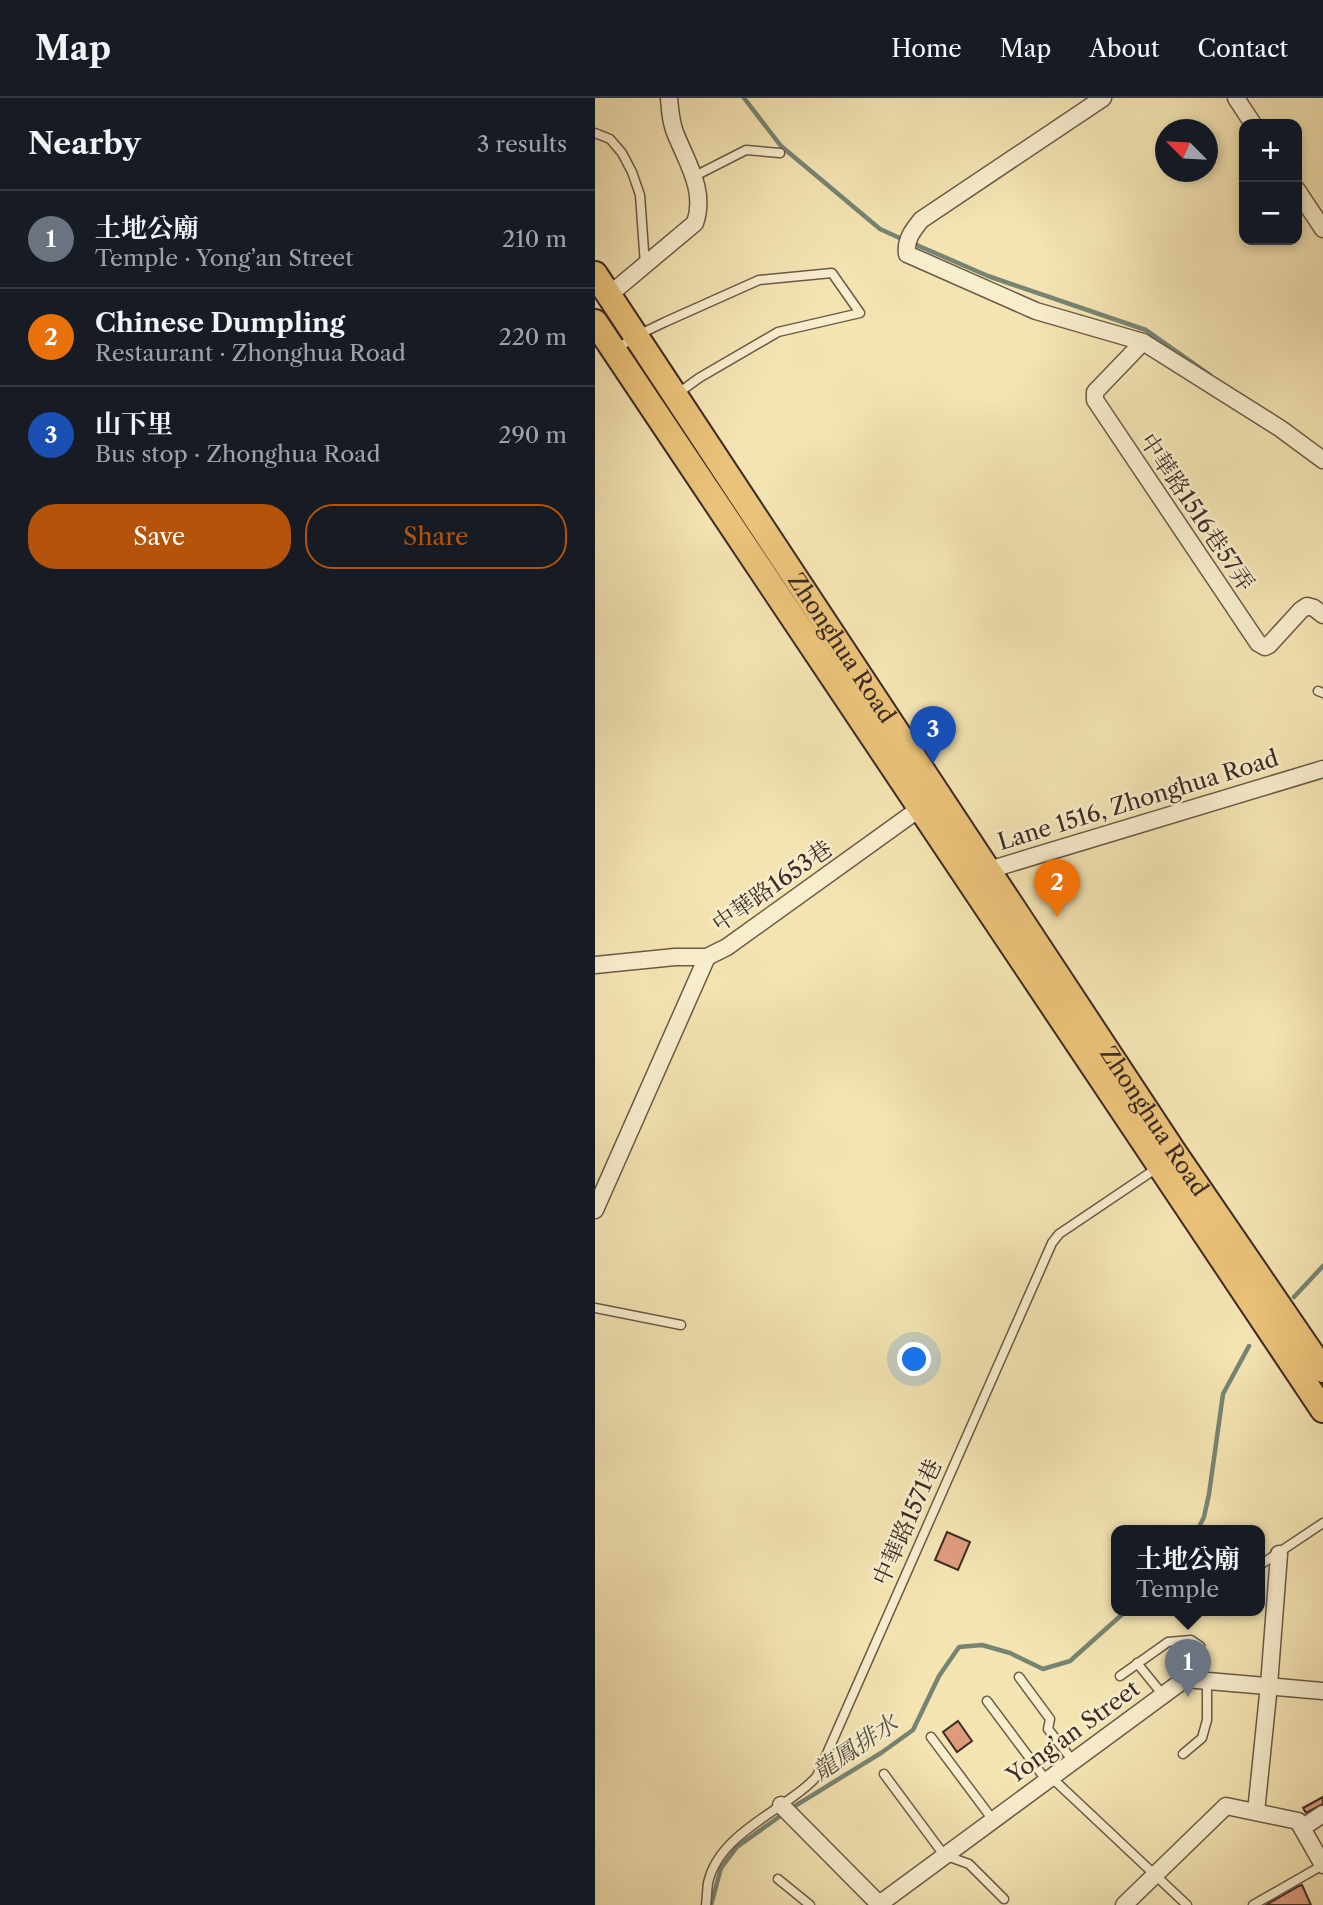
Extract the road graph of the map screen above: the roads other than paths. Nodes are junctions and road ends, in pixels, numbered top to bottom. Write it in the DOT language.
graph roads {
  1 [pos="669,98"];
  2 [pos="1103,98"];
  3 [pos="1236,98"];
  4 [pos="1250,119"];
  5 [pos="595,133"];
  6 [pos="781,153"];
  7 [pos="695,176"];
  8 [pos="1302,198"];
  9 [pos="1323,229"];
  10 [pos="645,265"];
  11 [pos="595,274"];
  12 [pos="609,295"];
  13 [pos="595,322"];
  14 [pos="636,336"];
  15 [pos="1143,342"];
  16 [pos="614,351"];
  17 [pos="675,396"];
  18 [pos="1323,460"];
  19 [pos="1323,615"];
  20 [pos="1323,769"];
  21 [pos="928,802"];
  22 [pos="977,875"];
  23 [pos="707,957"];
  24 [pos="595,965"];
  25 [pos="1160,1167"];
  26 [pos="595,1210"];
  27 [pos="595,1308"];
  28 [pos="681,1325"];
  29 [pos="1317,1375"];
  30 [pos="1323,1410"];
  31 [pos="1323,1523"];
  32 [pos="1279,1554"];
  33 [pos="1265,1562"];
  34 [pos="1137,1663"];
  35 [pos="1120,1676"];
  36 [pos="1019,1677"];
  37 [pos="1203,1681"];
  38 [pos="1269,1685"];
  39 [pos="1323,1690"];
  40 [pos="1163,1695"];
  41 [pos="987,1701"];
  42 [pos="931,1737"];
  43 [pos="1183,1754"];
  44 [pos="1073,1761"];
  45 [pos="884,1774"];
  46 [pos="1048,1779"];
  47 [pos="785,1809"];
  48 [pos="1256,1812"];
  49 [pos="1323,1814"];
  50 [pos="993,1820"];
  51 [pos="1302,1828"];
  52 [pos="944,1855"];
  53 [pos="1323,1865"];
  54 [pos="1155,1873"];
  55 [pos="778,1879"];
  56 [pos="1004,1899"];
  57 [pos="706,1905"];
  58 [pos="810,1905"];
  59 [pos="879,1905"];
  60 [pos="1124,1905"];
  61 [pos="1187,1905"];
  62 [pos="1253,1905"];
  1 -- 7 [label="street"];
  2 -- 15 [label="street"];
  3 -- 4 [label="street"];
  5 -- 10 [label="lane"];
  6 -- 7 [label="lane"];
  7 -- 10 [label="street"];
  8 -- 9 [label="street"];
  10 -- 12 [label="street"];
  11 -- 12 [label="main road, Zhonghua Road"];
  12 -- 14 [label="main road, Zhonghua Road"];
  13 -- 16 [label="main road, Zhonghua Road"];
  14 -- 16 [label="lane"];
  14 -- 17 [label="main road, Zhonghua Road"];
  14 -- 17 [label="lane"];
  15 -- 18 [label="street"];
  15 -- 19 [label="street, 中華路1516巷57弄"];
  16 -- 21 [label="main road, Zhonghua Road"];
  17 -- 21 [label="main road, Zhonghua Road"];
  20 -- 22 [label="street, Lane 1516, Zhonghua Road"];
  21 -- 22 [label="main road, Zhonghua Road"];
  21 -- 23 [label="street, 中華路1653巷"];
  22 -- 25 [label="main road, Zhonghua Road"];
  22 -- 29 [label="main road, Zhonghua Road"];
  23 -- 24 [label="street, 中華路1653巷"];
  23 -- 26 [label="street"];
  25 -- 29 [label="main road, Zhonghua Road"];
  25 -- 47 [label="lane, 中華路1571巷"];
  27 -- 28 [label="lane"];
  29 -- 30 [label="main road, Zhonghua Road"];
  31 -- 32 [label="lane"];
  32 -- 33 [label="lane"];
  32 -- 38 [label="street"];
  34 -- 35 [label="lane"];
  34 -- 37 [label="lane"];
  34 -- 40 [label="lane"];
  36 -- 44 [label="lane"];
  37 -- 38 [label="street, Yong’an Street"];
  37 -- 40 [label="street, Yong’an Street"];
  37 -- 43 [label="lane"];
  38 -- 39 [label="street, Yong’an Street"];
  38 -- 48 [label="street"];
  40 -- 44 [label="street, Yong’an Street"];
  41 -- 46 [label="lane"];
  42 -- 50 [label="lane"];
  44 -- 46 [label="street, Yong’an Street"];
  45 -- 52 [label="lane"];
  46 -- 50 [label="street, Yong’an Street"];
  46 -- 54 [label="lane"];
  47 -- 57 [label="lane, 中華路1571巷"];
  47 -- 59 [label="street"];
  48 -- 51 [label="street"];
  48 -- 54 [label="street"];
  49 -- 51 [label="street"];
  50 -- 52 [label="street, Yong’an Street"];
  51 -- 53 [label="street"];
  52 -- 56 [label="lane"];
  52 -- 59 [label="street, Yong’an Street"];
  53 -- 62 [label="lane"];
  54 -- 60 [label="street"];
  54 -- 61 [label="lane"];
  55 -- 58 [label="lane"];
}
